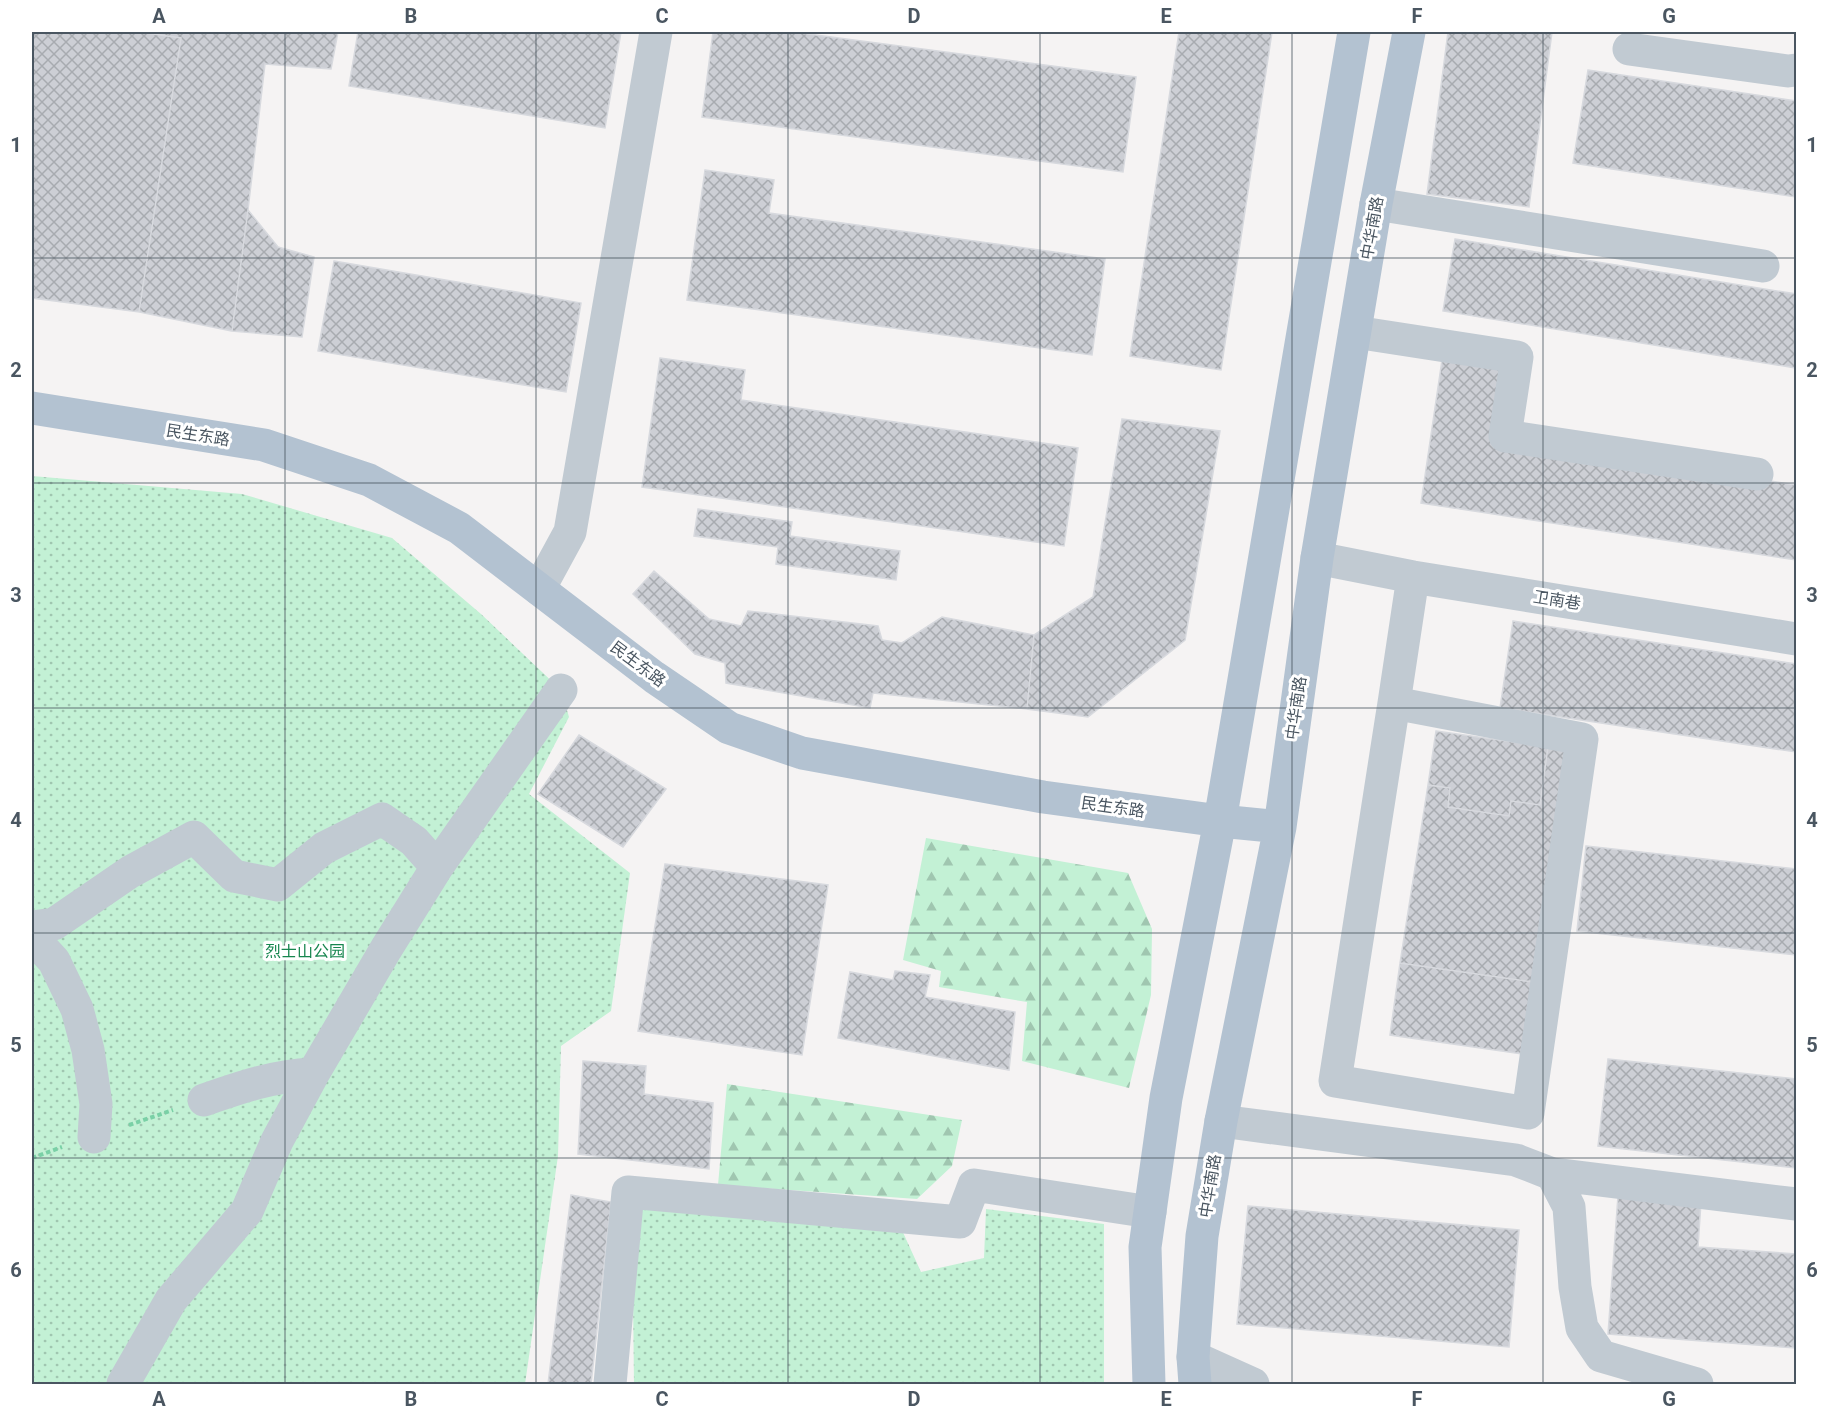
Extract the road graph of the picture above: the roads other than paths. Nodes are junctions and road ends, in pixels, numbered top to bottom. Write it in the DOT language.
graph roads {
  1 [pos="657,32"];
  2 [pos="1354,32"];
  3 [pos="1409,32"];
  4 [pos="1629,49"];
  5 [pos="1797,70"];
  6 [pos="1376,204"];
  7 [pos="1763,266"];
  8 [pos="1355,332"];
  9 [pos="32,408"];
  10 [pos="1757,474"];
  11 [pos="1317,558"];
  12 [pos="1413,577"];
  13 [pos="539,589"];
  14 [pos="1797,639"];
  15 [pos="561,690"];
  16 [pos="1394,703"];
  17 [pos="1220,821"];
  18 [pos="1280,827"];
  19 [pos="437,867"];
  20 [pos="32,927"];
  21 [pos="32,938"];
  22 [pos="313,1074"];
  23 [pos="204,1100"];
  24 [pos="1221,1121"];
  25 [pos="94,1137"];
  26 [pos="1552,1174"];
  27 [pos="1797,1204"];
  28 [pos="1150,1212"];
  29 [pos="1194,1371"];
  30 [pos="123,1384"];
  31 [pos="610,1384"];
  32 [pos="1149,1384"];
  33 [pos="1253,1384"];
  34 [pos="1697,1384"];
  1 -- 13 [label="street"];
  2 -- 17 [label="main road"];
  3 -- 6 [label="main road, 中华南路"];
  4 -- 5 [label="street"];
  6 -- 7 [label="street"];
  6 -- 8 [label="main road, 中华南路"];
  8 -- 10 [label="street"];
  8 -- 11 [label="main road, 中华南路"];
  9 -- 13 [label="main road, 民生东路"];
  11 -- 12 [label="street, 卫南巷"];
  11 -- 18 [label="main road, 中华南路"];
  12 -- 14 [label="street, 卫南巷"];
  12 -- 16 [label="street"];
  13 -- 17 [label="main road, 民生东路"];
  15 -- 19 [label="street"];
  16 -- 16 [label="street"];
  17 -- 18 [label="main road, 民生东路"];
  17 -- 28 [label="main road"];
  18 -- 24 [label="main road, 中华南路"];
  19 -- 20 [label="street"];
  19 -- 22 [label="street"];
  21 -- 25 [label="street"];
  22 -- 23 [label="street"];
  22 -- 30 [label="street"];
  24 -- 26 [label="street"];
  24 -- 29 [label="main road, 中华南路"];
  26 -- 27 [label="street"];
  26 -- 34 [label="street"];
  28 -- 31 [label="street"];
  28 -- 32 [label="main road"];
  29 -- 33 [label="street"];
}
